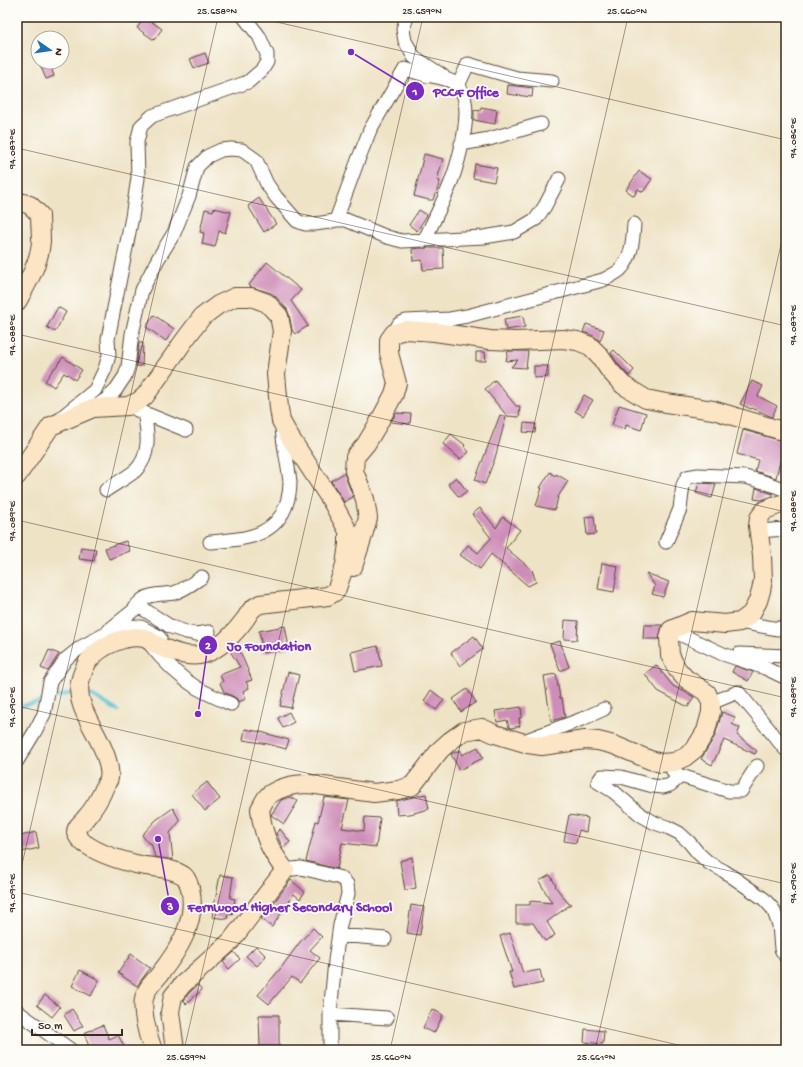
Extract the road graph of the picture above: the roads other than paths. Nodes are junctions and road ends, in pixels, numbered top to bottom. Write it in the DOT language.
graph roads {
  1 [pos="244,17"];
  2 [pos="407,17"];
  3 [pos="552,82"];
  4 [pos="455,83"];
  5 [pos="541,124"];
  6 [pos="461,144"];
  7 [pos="559,179"];
  8 [pos="17,201"];
  9 [pos="336,220"];
  10 [pos="634,224"];
  11 [pos="424,241"];
  12 [pos="17,302"];
  13 [pos="394,333"];
  14 [pos="93,408"];
  15 [pos="136,410"];
  16 [pos="281,421"];
  17 [pos="51,426"];
  18 [pos="186,430"];
  19 [pos="786,432"];
  20 [pos="17,476"];
  21 [pos="106,490"];
  22 [pos="786,490"];
  23 [pos="786,504"];
  24 [pos="786,529"];
  25 [pos="758,531"];
  26 [pos="210,542"];
  27 [pos="666,542"];
  28 [pos="202,577"];
  29 [pos="336,591"];
  30 [pos="134,610"];
  31 [pos="740,622"];
  32 [pos="786,626"];
  33 [pos="671,630"];
  34 [pos="209,632"];
  35 [pos="103,635"];
  36 [pos="145,639"];
  37 [pos="174,652"];
  38 [pos="723,654"];
  39 [pos="786,656"];
  40 [pos="786,678"];
  41 [pos="711,703"];
  42 [pos="231,704"];
  43 [pos="604,709"];
  44 [pos="521,742"];
  45 [pos="786,750"];
  46 [pos="650,760"];
  47 [pos="17,761"];
  48 [pos="757,766"];
  49 [pos="681,776"];
  50 [pos="285,870"];
  51 [pos="339,935"];
  52 [pos="385,939"];
  53 [pos="786,958"];
  54 [pos="17,1010"];
  55 [pos="330,1014"];
  56 [pos="387,1018"];
  57 [pos="71,1050"];
  58 [pos="153,1050"];
  59 [pos="175,1050"];
  60 [pos="330,1050"];
  1 -- 17 [label="street"];
  2 -- 4 [label="street"];
  3 -- 4 [label="street"];
  4 -- 6 [label="street"];
  4 -- 9 [label="street"];
  5 -- 6 [label="street"];
  6 -- 11 [label="street"];
  7 -- 11 [label="street"];
  8 -- 12 [label="street"];
  9 -- 11 [label="street"];
  9 -- 14 [label="street"];
  10 -- 13 [label="street"];
  13 -- 19 [label="street"];
  13 -- 29 [label="street"];
  14 -- 15 [label="street"];
  14 -- 17 [label="street"];
  15 -- 16 [label="street"];
  15 -- 18 [label="street"];
  15 -- 21 [label="street"];
  16 -- 26 [label="street"];
  16 -- 29 [label="street"];
  17 -- 20 [label="street"];
  22 -- 27 [label="street"];
  23 -- 25 [label="street"];
  24 -- 25 [label="street"];
  25 -- 31 [label="street"];
  28 -- 30 [label="street"];
  29 -- 37 [label="street"];
  30 -- 34 [label="street"];
  30 -- 35 [label="street"];
  31 -- 32 [label="street"];
  31 -- 33 [label="street"];
  33 -- 38 [label="street"];
  33 -- 41 [label="street"];
  35 -- 37 [label="street"];
  35 -- 47 [label="street"];
  36 -- 37 [label="street"];
  36 -- 42 [label="street"];
  36 -- 58 [label="street"];
  38 -- 39 [label="street"];
  38 -- 40 [label="street"];
  41 -- 45 [label="street"];
  41 -- 46 [label="street"];
  43 -- 44 [label="street"];
  44 -- 46 [label="street"];
  44 -- 50 [label="street"];
  46 -- 49 [label="street"];
  48 -- 49 [label="street"];
  49 -- 53 [label="street"];
  50 -- 51 [label="street"];
  50 -- 59 [label="street"];
  51 -- 52 [label="street"];
  51 -- 55 [label="street"];
  54 -- 57 [label="street"];
  55 -- 56 [label="street"];
  55 -- 60 [label="street"];
}
